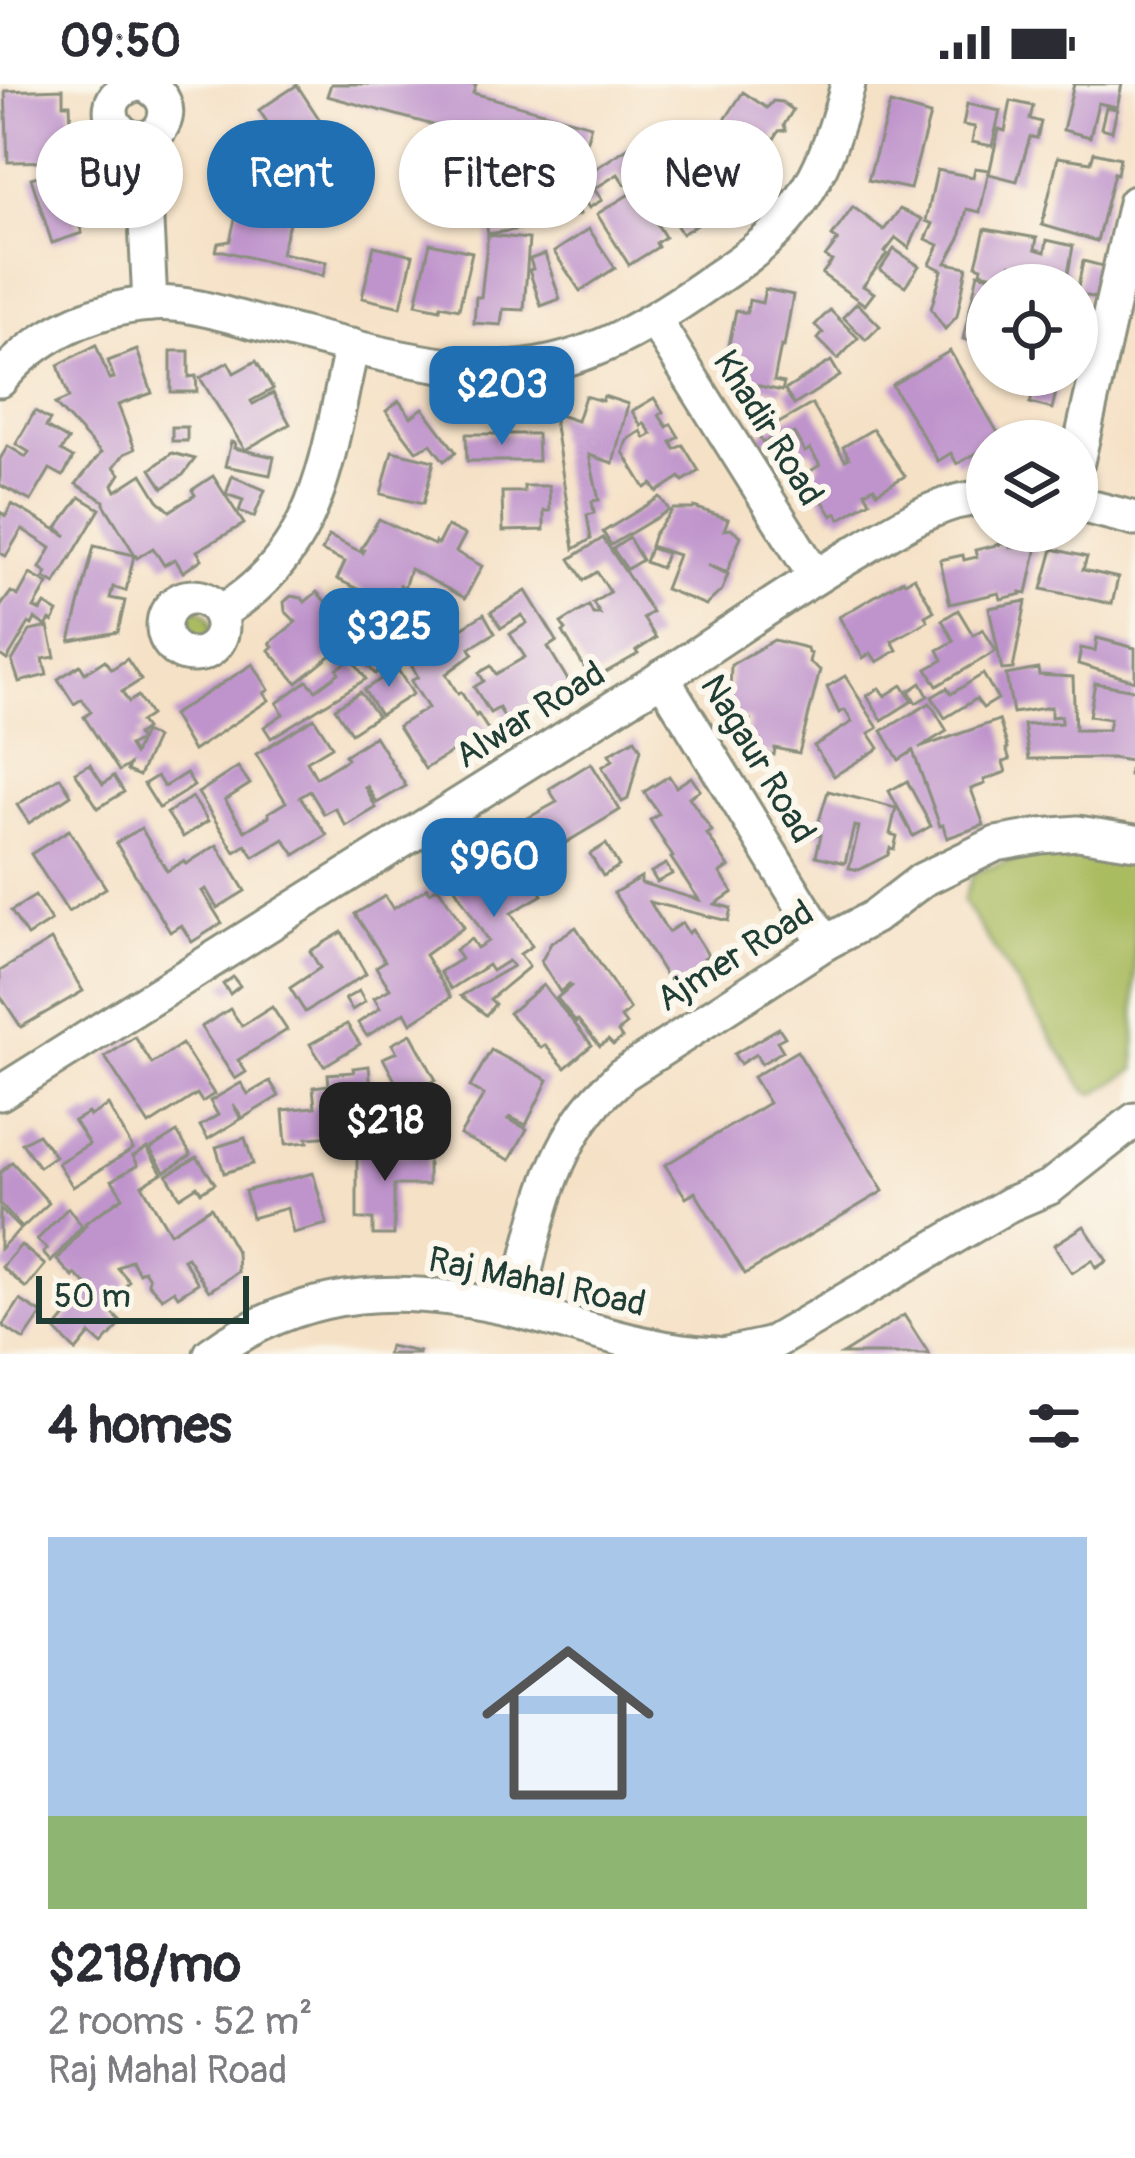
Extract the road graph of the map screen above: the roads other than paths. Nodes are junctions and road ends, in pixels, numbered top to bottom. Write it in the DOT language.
graph roads {
  1 [pos="141,84"];
  2 [pos="848,84"];
  3 [pos="1135,203"];
  4 [pos="151,304"];
  5 [pos="655,321"];
  6 [pos="352,346"];
  7 [pos="0,380"];
  8 [pos="1086,420"];
  9 [pos="966,503"];
  10 [pos="1098,509"];
  11 [pos="1135,519"];
  12 [pos="815,576"];
  13 [pos="219,613"];
  14 [pos="662,677"];
  15 [pos="1135,842"];
  16 [pos="825,944"];
  17 [pos="0,1093"];
  18 [pos="1135,1120"];
  19 [pos="516,1310"];
  20 [pos="613,1346"];
  21 [pos="212,1354"];
  22 [pos="716,1354"];
  23 [pos="727,1354"];
  1 -- 4 [label="street"];
  2 -- 5 [label="street"];
  3 -- 8 [label="street"];
  4 -- 6 [label="street"];
  4 -- 7 [label="street"];
  5 -- 6 [label="street"];
  5 -- 12 [label="street, Khadir Road"];
  6 -- 13 [label="street"];
  9 -- 12 [label="street, Alwar Road"];
  10 -- 11 [label="street"];
  12 -- 14 [label="street, Alwar Road"];
  14 -- 16 [label="street, Nagaur Road"];
  14 -- 17 [label="street, Alwar Road"];
  15 -- 16 [label="street, Ajmer Road"];
  16 -- 19 [label="street, Ajmer Road"];
  18 -- 23 [label="street"];
  19 -- 20 [label="street, Raj Mahal Road"];
  19 -- 21 [label="street, Raj Mahal Road"];
  20 -- 22 [label="street, Raj Mahal Road"];
}
